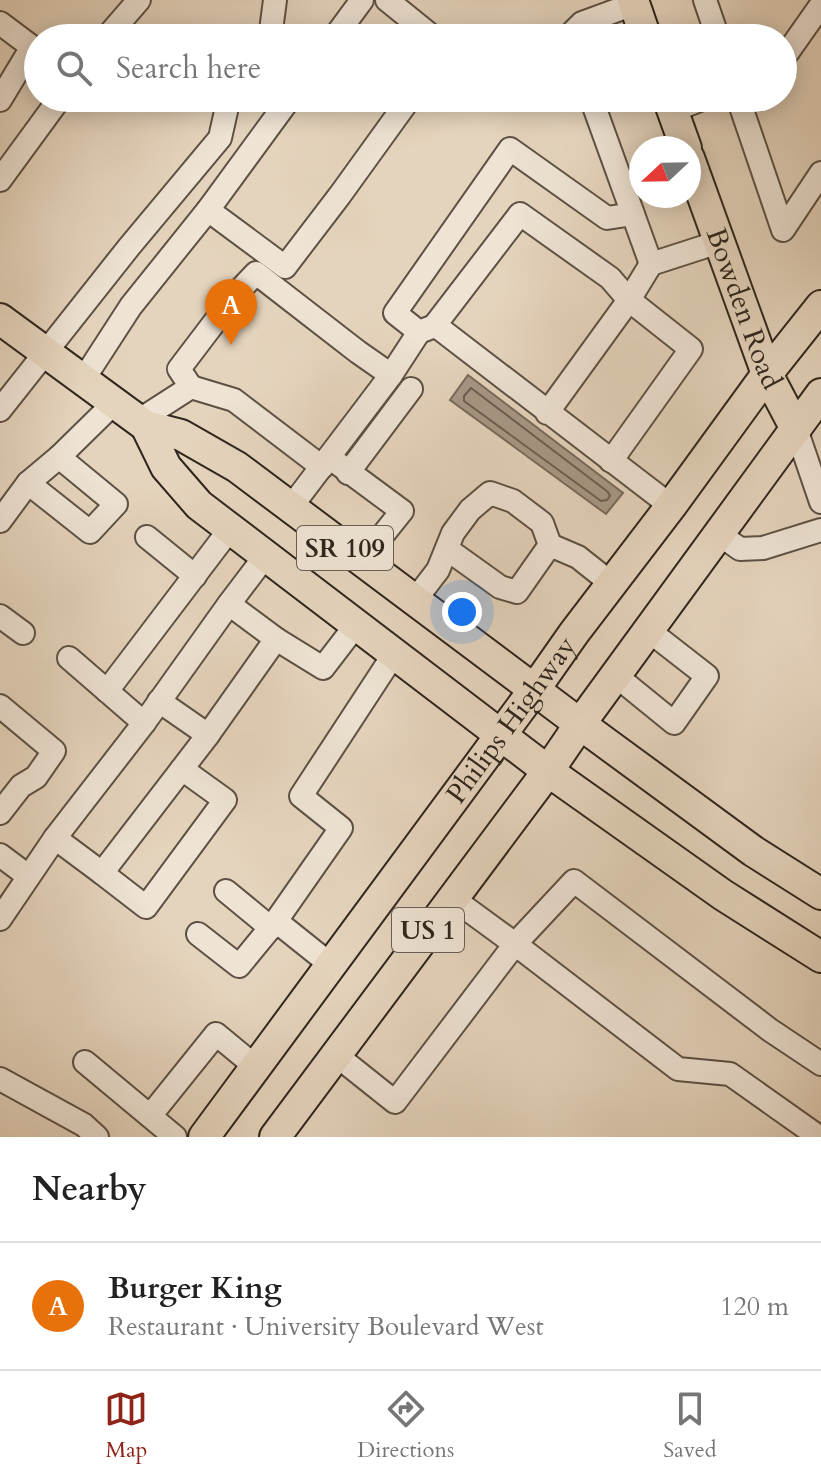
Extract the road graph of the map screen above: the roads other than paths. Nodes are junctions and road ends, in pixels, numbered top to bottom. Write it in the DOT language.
graph roads {
  1 [pos="139,0"];
  2 [pos="275,0"];
  3 [pos="362,0"];
  4 [pos="387,0"];
  5 [pos="705,0"];
  6 [pos="634,2"];
  7 [pos="821,5"];
  8 [pos="0,23"];
  9 [pos="118,24"];
  10 [pos="272,24"];
  11 [pos="344,24"];
  12 [pos="417,24"];
  13 [pos="581,24"];
  14 [pos="641,24"];
  15 [pos="713,24"];
  16 [pos="797,39"];
  17 [pos="24,41"];
  18 [pos="24,60"];
  19 [pos="0,100"];
  20 [pos="50,112"];
  21 [pos="226,112"];
  22 [pos="280,112"];
  23 [pos="400,112"];
  24 [pos="596,112"];
  25 [pos="673,112"];
  26 [pos="748,112"];
  27 [pos="682,136"];
  28 [pos="821,173"];
  29 [pos="0,180"];
  30 [pos="701,192"];
  31 [pos="208,210"];
  32 [pos="633,214"];
  33 [pos="719,242"];
  34 [pos="651,264"];
  35 [pos="629,300"];
  36 [pos="821,306"];
  37 [pos="0,319"];
  38 [pos="427,329"];
  39 [pos="45,352"];
  40 [pos="767,374"];
  41 [pos="391,375"];
  42 [pos="83,380"];
  43 [pos="191,387"];
  44 [pos="411,389"];
  45 [pos="821,394"];
  46 [pos="0,410"];
  47 [pos="547,413"];
  48 [pos="133,417"];
  49 [pos="796,429"];
  50 [pos="59,457"];
  51 [pos="611,461"];
  52 [pos="326,462"];
  53 [pos="348,473"];
  54 [pos="28,483"];
  55 [pos="821,502"];
  56 [pos="671,506"];
  57 [pos="291,507"];
  58 [pos="0,521"];
  59 [pos="230,529"];
  60 [pos="821,530"];
  61 [pos="719,534"];
  62 [pos="147,537"];
  63 [pos="550,545"];
  64 [pos="447,549"];
  65 [pos="266,555"];
  66 [pos="362,561"];
  67 [pos="195,576"];
  68 [pos="612,584"];
  69 [pos="415,600"];
  70 [pos="229,604"];
  71 [pos="0,616"];
  72 [pos="356,625"];
  73 [pos="648,630"];
  74 [pos="23,633"];
  75 [pos="276,639"];
  76 [pos="394,654"];
  77 [pos="69,658"];
  78 [pos="615,675"];
  79 [pos="534,690"];
  80 [pos="107,691"];
  81 [pos="159,701"];
  82 [pos="0,706"];
  83 [pos="144,723"];
  84 [pos="580,724"];
  85 [pos="208,735"];
  86 [pos="501,736"];
  87 [pos="182,769"];
  88 [pos="548,771"];
  89 [pos="0,813"];
  90 [pos="55,838"];
  91 [pos="0,855"];
  92 [pos="102,873"];
  93 [pos="28,876"];
  94 [pos="226,891"];
  95 [pos="821,894"];
  96 [pos="452,898"];
  97 [pos="0,919"];
  98 [pos="274,924"];
  99 [pos="198,934"];
  100 [pos="515,944"];
  101 [pos="821,957"];
  102 [pos="331,965"];
  103 [pos="336,1055"];
  104 [pos="85,1062"];
  105 [pos="821,1064"];
  106 [pos="256,1067"];
  107 [pos="0,1079"];
  108 [pos="150,1116"];
  109 [pos="97,1137"];
  110 [pos="175,1137"];
  111 [pos="204,1137"];
  112 [pos="275,1137"];
  113 [pos="819,1137"];
  1 -- 9 [label="street"];
  2 -- 10 [label="street"];
  3 -- 11 [label="street"];
  4 -- 12 [label="street"];
  5 -- 15 [label="street"];
  6 -- 13 [label="street"];
  6 -- 14 [label="main road"];
  7 -- 16 [label="street"];
  8 -- 17 [label="street"];
  18 -- 19 [label="street"];
  20 -- 29 [label="street"];
  21 -- 39 [label="street"];
  22 -- 31 [label="street"];
  23 -- 31 [label="street"];
  24 -- 32 [label="street"];
  25 -- 27 [label="main road"];
  26 -- 28 [label="street"];
  30 -- 33 [label="main road, Bowden Road"];
  31 -- 42 [label="street"];
  32 -- 34 [label="street"];
  32 -- 38 [label="street"];
  33 -- 34 [label="street"];
  33 -- 40 [label="main road, Bowden Road"];
  34 -- 35 [label="street"];
  35 -- 38 [label="street"];
  35 -- 47 [label="street"];
  35 -- 51 [label="street"];
  36 -- 40 [label="main road, Philips Highway / US 1"];
  37 -- 39 [label="main road, SR 109"];
  38 -- 41 [label="street"];
  38 -- 47 [label="street"];
  39 -- 42 [label="main road, SR 109"];
  39 -- 46 [label="street"];
  40 -- 49 [label="main road, Bowden Road"];
  40 -- 56 [label="main road, Philips Highway / US 1"];
  41 -- 43 [label="street"];
  41 -- 52 [label="street"];
  42 -- 48 [label="main road, SR 109"];
  43 -- 48 [label="street"];
  43 -- 52 [label="street"];
  44 -- 53 [label="street"];
  45 -- 49 [label="main road, Philips Highway / US 1"];
  47 -- 51 [label="street"];
  48 -- 50 [label="street"];
  48 -- 57 [label="main road, SR 109"];
  48 -- 59 [label="main road, SR 109"];
  49 -- 55 [label="street, Bowden Road"];
  49 -- 61 [label="main road, Philips Highway / US 1"];
  50 -- 54 [label="street"];
  50 -- 54 [label="street"];
  51 -- 56 [label="street"];
  52 -- 53 [label="street"];
  52 -- 57 [label="street"];
  53 -- 66 [label="street"];
  54 -- 58 [label="street"];
  56 -- 68 [label="main road, Philips Highway / US 1"];
  57 -- 66 [label="main road, SR 109"];
  59 -- 65 [label="main road, SR 109"];
  59 -- 67 [label="street"];
  60 -- 61 [label="street"];
  61 -- 73 [label="main road, Philips Highway / US 1"];
  62 -- 67 [label="street"];
  63 -- 64 [label="street"];
  63 -- 64 [label="street"];
  63 -- 68 [label="street"];
  64 -- 69 [label="street"];
  65 -- 70 [label="street"];
  65 -- 72 [label="main road, SR 109"];
  66 -- 69 [label="main road, SR 109"];
  67 -- 80 [label="street"];
  68 -- 79 [label="main road, Philips Highway / US 1"];
  69 -- 79 [label="main road, SR 109"];
  70 -- 75 [label="street"];
  70 -- 81 [label="street"];
  71 -- 74 [label="street"];
  72 -- 75 [label="street"];
  72 -- 76 [label="main road, SR 109"];
  73 -- 78 [label="main road, Philips Highway / US 1"];
  73 -- 78 [label="street"];
  75 -- 85 [label="street"];
  76 -- 86 [label="main road, SR 109"];
  76 -- 98 [label="street"];
  77 -- 80 [label="street"];
  78 -- 84 [label="main road, Philips Highway / US 1"];
  79 -- 84 [label="main road, SR 109"];
  79 -- 86 [label="main road, Philips Highway / US 1"];
  80 -- 83 [label="street"];
  81 -- 83 [label="street"];
  81 -- 85 [label="street"];
  82 -- 89 [label="street"];
  83 -- 90 [label="street"];
  84 -- 88 [label="main road, Philips Highway / US 1"];
  84 -- 95 [label="main road, SR 109"];
  85 -- 87 [label="street"];
  86 -- 88 [label="main road, SR 109"];
  86 -- 102 [label="main road, Philips Highway / US 1"];
  87 -- 92 [label="street"];
  87 -- 92 [label="street"];
  88 -- 96 [label="main road, Philips Highway / US 1"];
  88 -- 101 [label="main road, SR 109"];
  90 -- 92 [label="street"];
  90 -- 93 [label="street"];
  91 -- 93 [label="street"];
  93 -- 97 [label="street"];
  94 -- 98 [label="street"];
  96 -- 100 [label="street"];
  96 -- 103 [label="main road, Philips Highway / US 1"];
  98 -- 99 [label="street"];
  98 -- 102 [label="street"];
  100 -- 103 [label="street"];
  100 -- 105 [label="street"];
  100 -- 113 [label="street"];
  102 -- 106 [label="main road, Philips Highway / US 1"];
  103 -- 112 [label="main road, Philips Highway / US 1"];
  104 -- 108 [label="street"];
  106 -- 108 [label="street"];
  106 -- 111 [label="main road, Philips Highway / US 1"];
  107 -- 109 [label="street"];
  108 -- 110 [label="street"];
}
